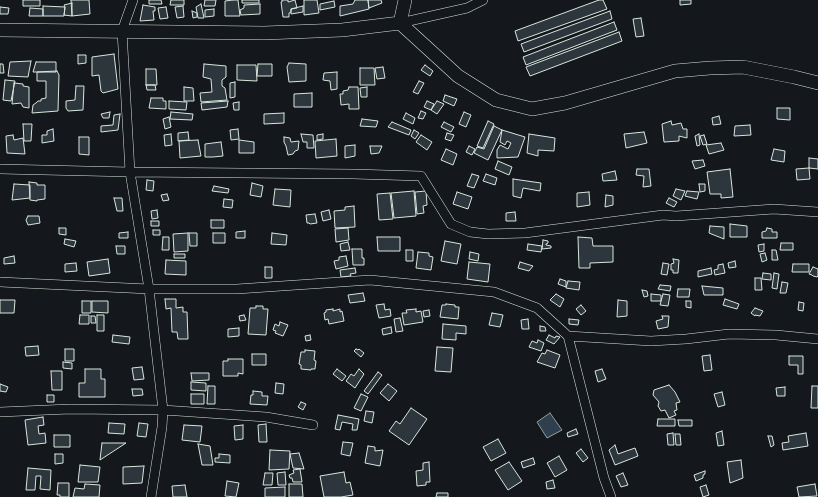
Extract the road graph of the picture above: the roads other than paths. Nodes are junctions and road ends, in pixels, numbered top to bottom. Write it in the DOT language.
graph roads {
  1 [pos="133,0"];
  2 [pos="405,0"];
  3 [pos="483,0"];
  4 [pos="400,23"];
  5 [pos="0,30"];
  6 [pos="122,31"];
  7 [pos="818,83"];
  8 [pos="0,169"];
  9 [pos="130,172"];
  10 [pos="818,212"];
  11 [pos="0,282"];
  12 [pos="149,289"];
  13 [pos="568,336"];
  14 [pos="818,339"];
  15 [pos="163,410"];
  16 [pos="0,412"];
  17 [pos="313,425"];
  18 [pos="151,497"];
  19 [pos="611,497"];
  1 -- 6 [label="street"];
  2 -- 4 [label="street"];
  3 -- 4 [label="street"];
  4 -- 6 [label="street"];
  4 -- 7 [label="street"];
  5 -- 6 [label="street"];
  6 -- 9 [label="street"];
  8 -- 9 [label="street"];
  9 -- 10 [label="street"];
  9 -- 12 [label="street"];
  11 -- 12 [label="street"];
  12 -- 13 [label="street"];
  12 -- 15 [label="street"];
  13 -- 14 [label="street"];
  13 -- 19 [label="street"];
  15 -- 16 [label="street"];
  15 -- 17 [label="street"];
  15 -- 18 [label="street"];
}
